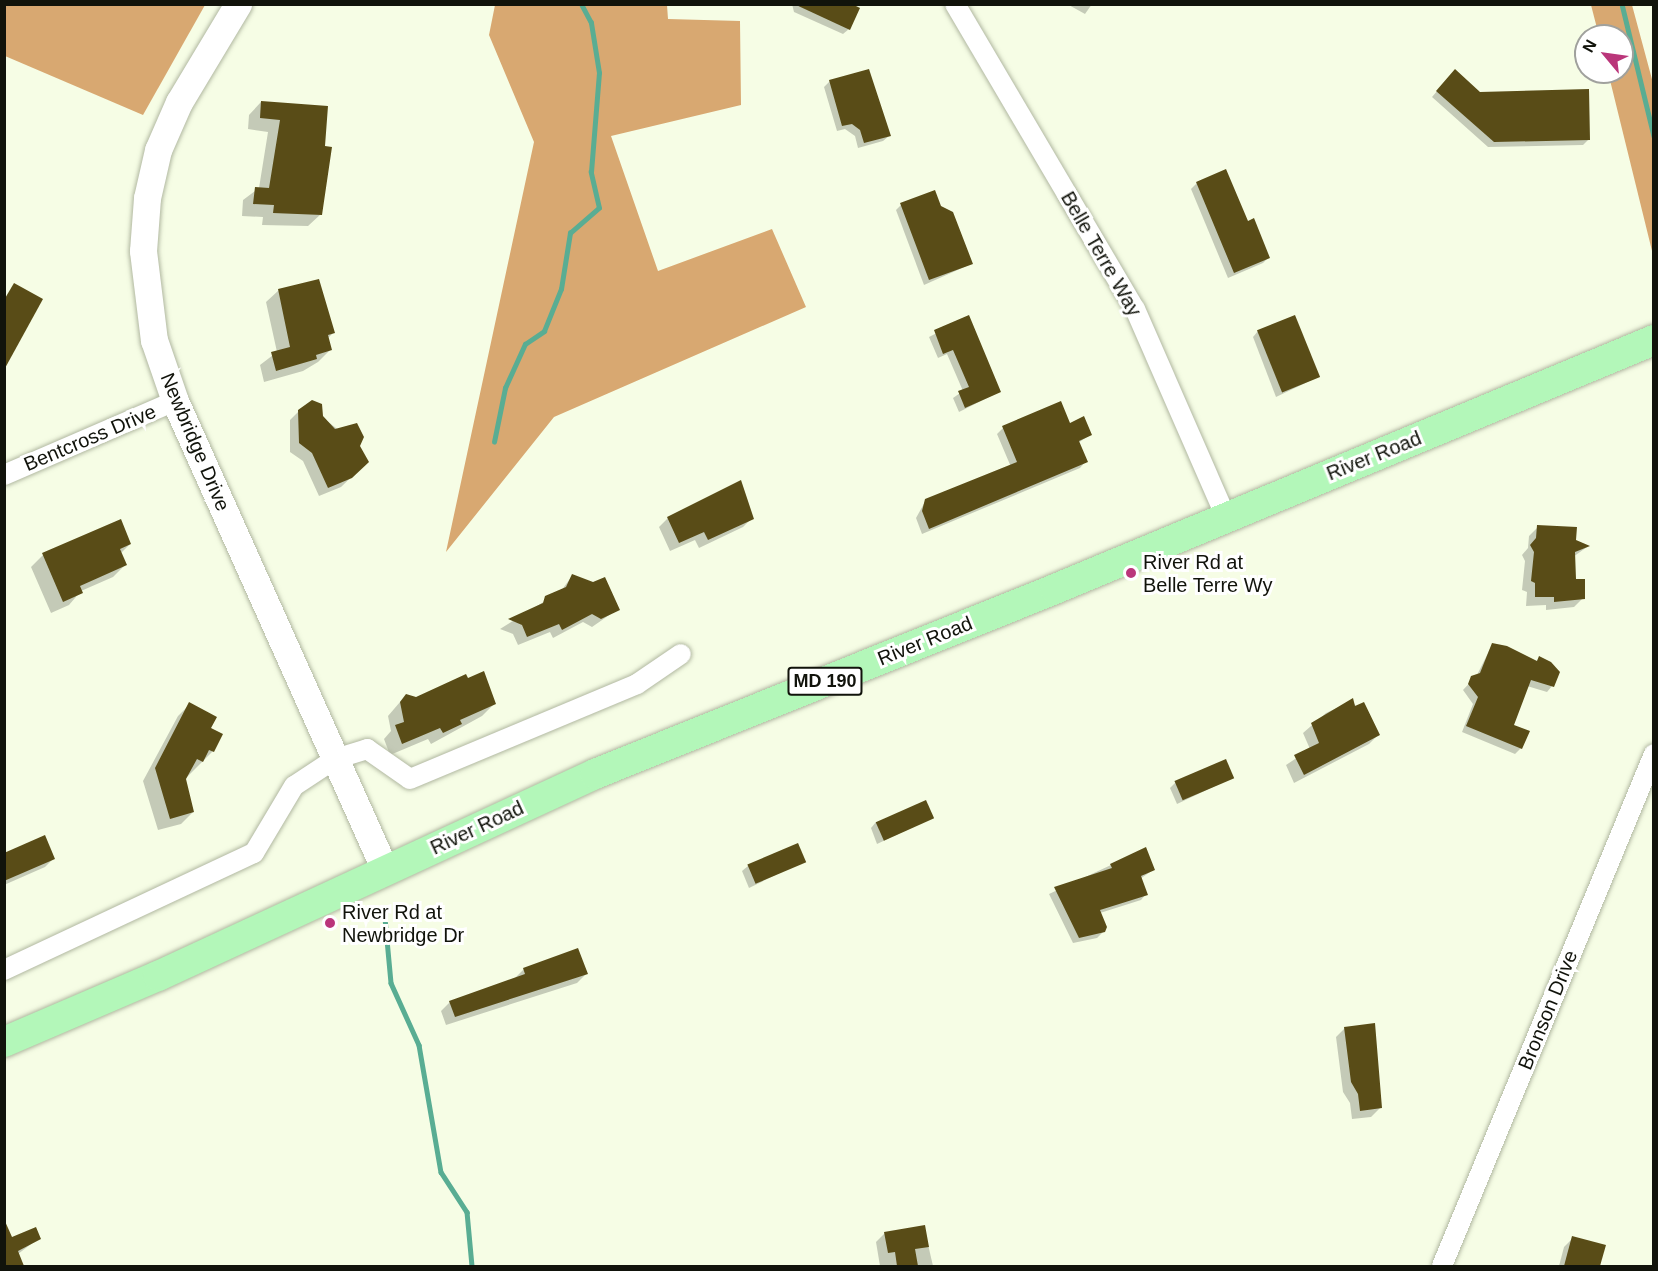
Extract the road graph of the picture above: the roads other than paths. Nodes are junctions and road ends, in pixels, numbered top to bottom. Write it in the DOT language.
graph roads {
  1 [pos="238,4"];
  2 [pos="955,4"];
  3 [pos="1653,339"];
  4 [pos="175,401"];
  5 [pos="4,475"];
  6 [pos="1225,515"];
  7 [pos="681,654"];
  8 [pos="1653,754"];
  9 [pos="335,759"];
  10 [pos="385,870"];
  11 [pos="4,970"];
  12 [pos="4,1042"];
  13 [pos="1442,1266"];
  1 -- 4 [label="street, Newbridge Drive"];
  2 -- 6 [label="street, Belle Terre Way"];
  3 -- 6 [label="main road, River Road / MD 190"];
  4 -- 5 [label="street, Bentcross Drive"];
  4 -- 9 [label="street, Newbridge Drive"];
  6 -- 10 [label="main road, River Road / MD 190"];
  7 -- 9 [label="street"];
  8 -- 13 [label="street, Bronson Drive"];
  9 -- 10 [label="street, Newbridge Drive"];
  9 -- 11 [label="street"];
  10 -- 12 [label="main road, River Road / MD 190"];
}
